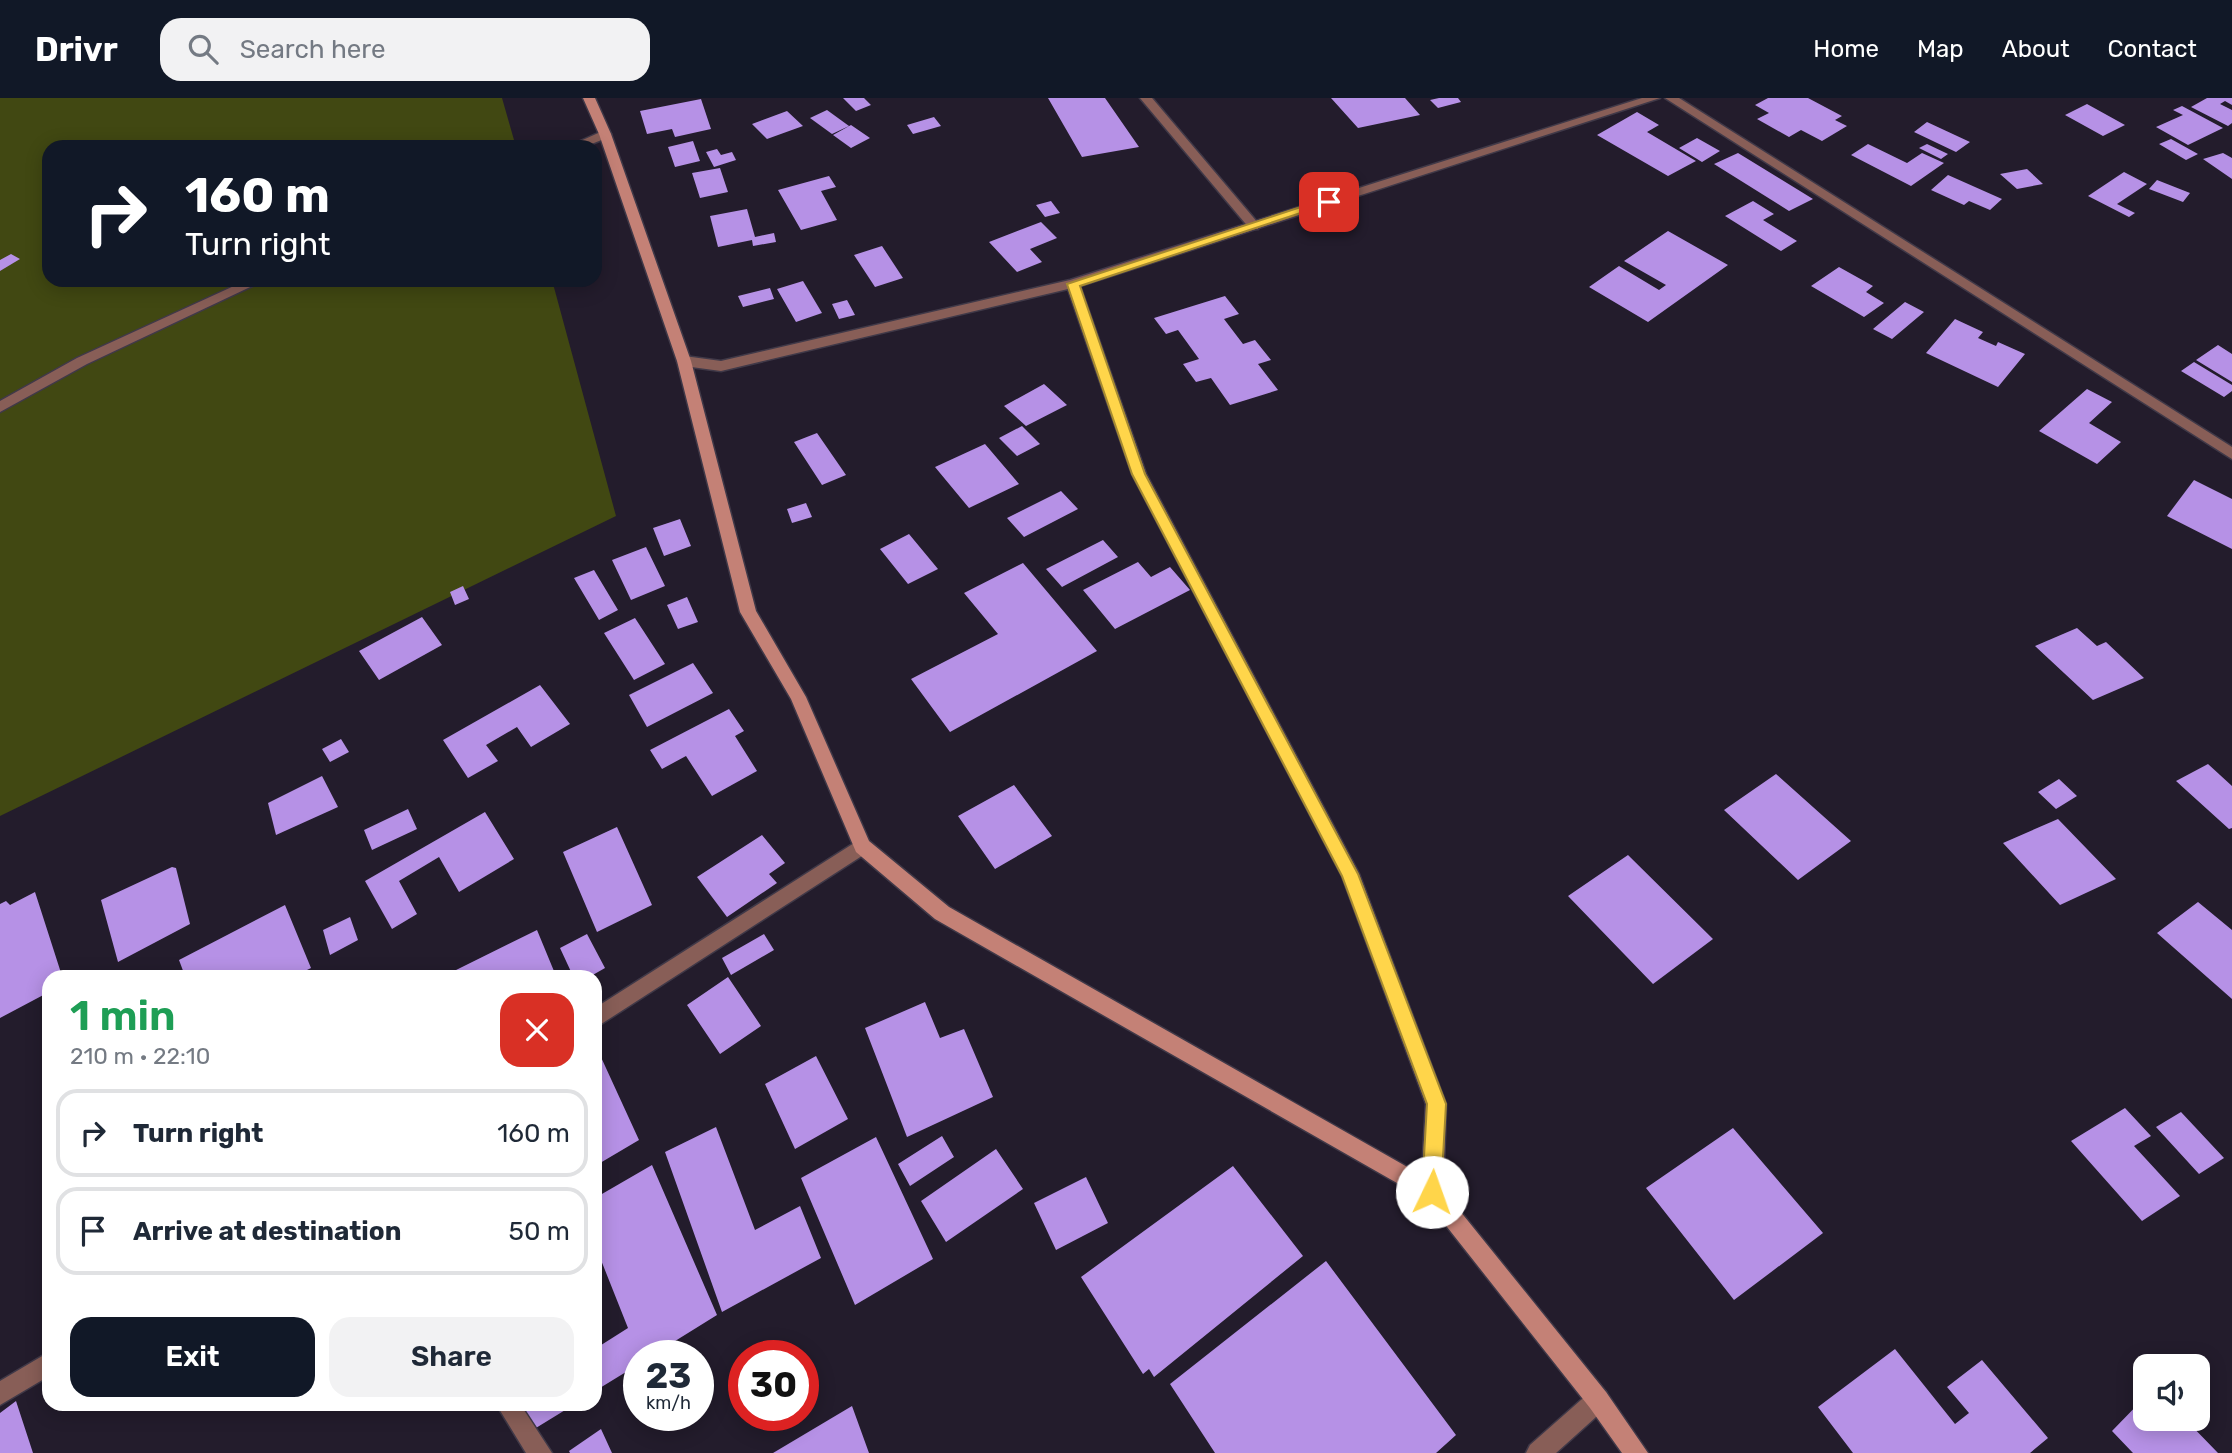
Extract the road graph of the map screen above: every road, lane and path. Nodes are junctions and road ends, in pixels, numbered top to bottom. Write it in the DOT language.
graph roads {
  1 [pos="589,98"];
  2 [pos="1146,98"];
  3 [pos="1654,98"];
  4 [pos="1671,98"];
  5 [pos="605,134"];
  6 [pos="590,140"];
  7 [pos="1254,226"];
  8 [pos="1073,284"];
  9 [pos="243,287"];
  10 [pos="684,361"];
  11 [pos="0,407"];
  12 [pos="2232,454"];
  13 [pos="862,846"];
  14 [pos="602,1014"];
  15 [pos="1432,1192"];
  16 [pos="42,1367"];
  17 [pos="0,1394"];
  18 [pos="1598,1400"];
  19 [pos="512,1411"];
  20 [pos="540,1453"];
  21 [pos="1538,1453"];
  22 [pos="1636,1453"];
  1 -- 5 [label="street"];
  2 -- 7 [label="street"];
  3 -- 7 [label="street"];
  4 -- 12 [label="street"];
  5 -- 6 [label="street"];
  5 -- 10 [label="street"];
  7 -- 8 [label="street"];
  8 -- 10 [label="street"];
  8 -- 15 [label="street"];
  9 -- 11 [label="street"];
  10 -- 13 [label="street"];
  13 -- 14 [label="street"];
  13 -- 15 [label="street"];
  15 -- 18 [label="street"];
  16 -- 17 [label="street"];
  18 -- 21 [label="street"];
  18 -- 22 [label="street"];
  19 -- 20 [label="street"];
}
